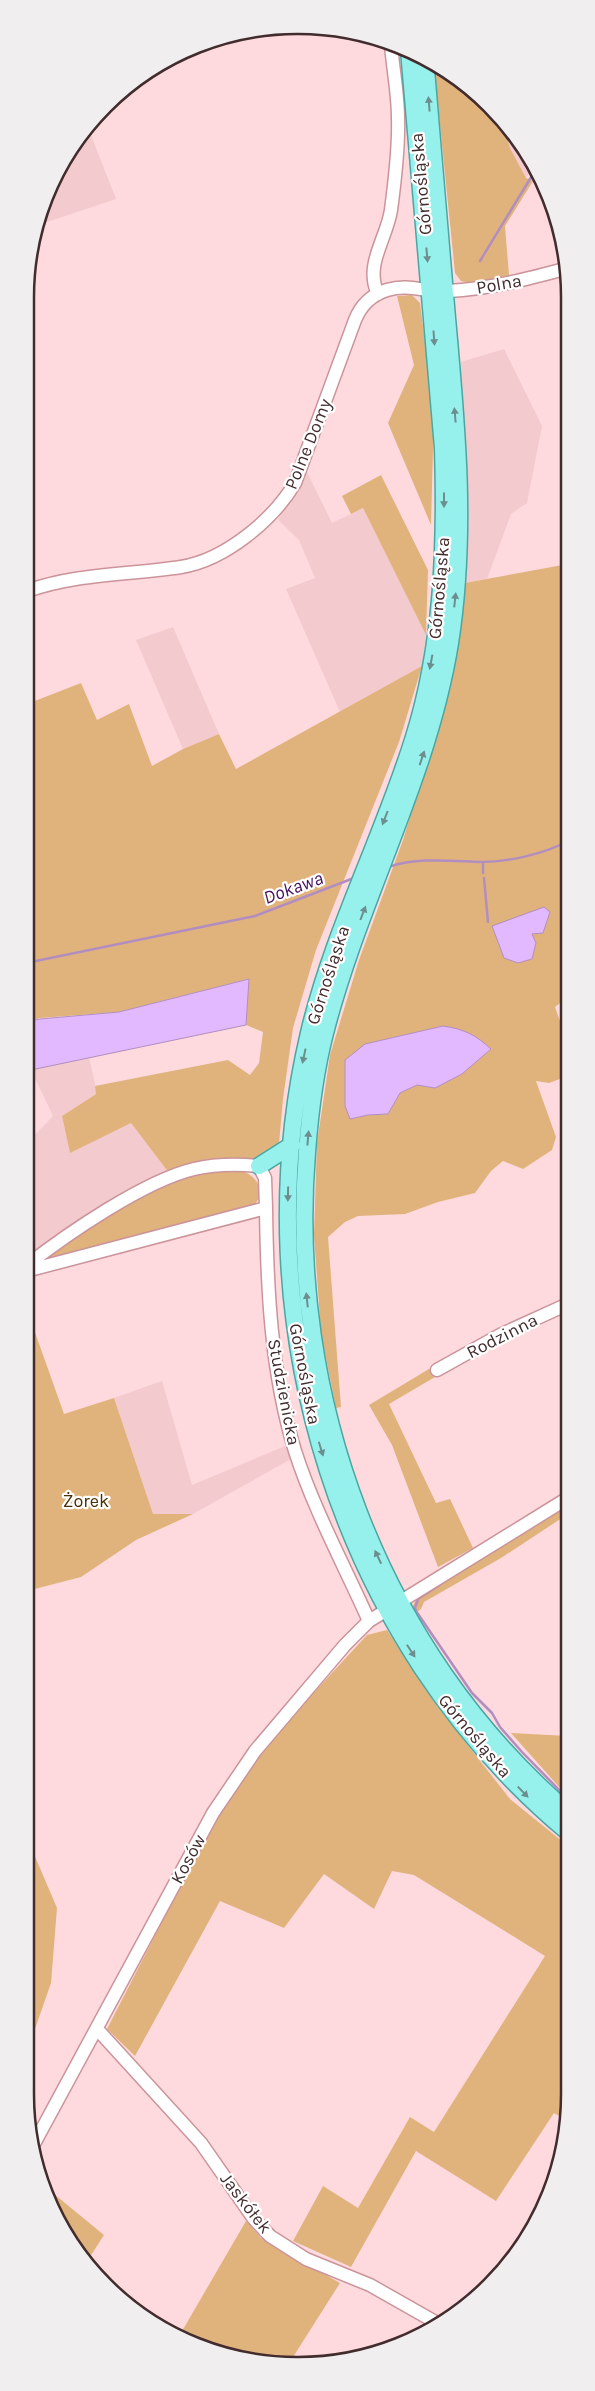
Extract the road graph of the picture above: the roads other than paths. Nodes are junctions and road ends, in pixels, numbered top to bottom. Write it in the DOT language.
graph roads {
  1 [pos="392,52"];
  2 [pos="410,59"];
  3 [pos="426,67"];
  4 [pos="560,270"];
  5 [pos="438,291"];
  6 [pos="378,294"];
  7 [pos="34,589"];
  8 [pos="367,884"];
  9 [pos="292,1146"];
  10 [pos="259,1166"];
  11 [pos="266,1208"];
  12 [pos="34,1261"];
  13 [pos="34,1269"];
  14 [pos="561,1307"];
  15 [pos="437,1370"];
  16 [pos="561,1502"];
  17 [pos="393,1605"];
  18 [pos="369,1621"];
  19 [pos="561,1806"];
  20 [pos="561,1826"];
  21 [pos="97,2028"];
  22 [pos="38,2137"];
  23 [pos="433,2320"];
  1 -- 6 [label="street"];
  2 -- 5 [label="main road, Górnośląska, one-way"];
  5 -- 3 [label="main road, Górnośląska, one-way"];
  4 -- 5 [label="street, Polna"];
  5 -- 6 [label="street, Polne Domy"];
  5 -- 8 [label="main road, Górnośląska, one-way"];
  8 -- 5 [label="main road, Górnośląska, one-way"];
  6 -- 7 [label="street, Polne Domy"];
  8 -- 9 [label="main road, Górnośląska, one-way"];
  17 -- 8 [label="main road, Górnośląska, one-way"];
  9 -- 10 [label="main road"];
  9 -- 17 [label="main road, Górnośląska, one-way"];
  10 -- 11 [label="street, Studzienicka"];
  10 -- 12 [label="street"];
  11 -- 13 [label="street"];
  11 -- 18 [label="street, Studzienicka"];
  14 -- 15 [label="street, Rodzinna"];
  16 -- 17 [label="street"];
  17 -- 18 [label="street, Kosów"];
  17 -- 19 [label="main road, Górnośląska"];
  17 -- 20 [label="main road, Górnośląska, one-way"];
  18 -- 21 [label="street, Kosów"];
  21 -- 22 [label="street, Kosów"];
  21 -- 23 [label="street, Jaskółek"];
}
